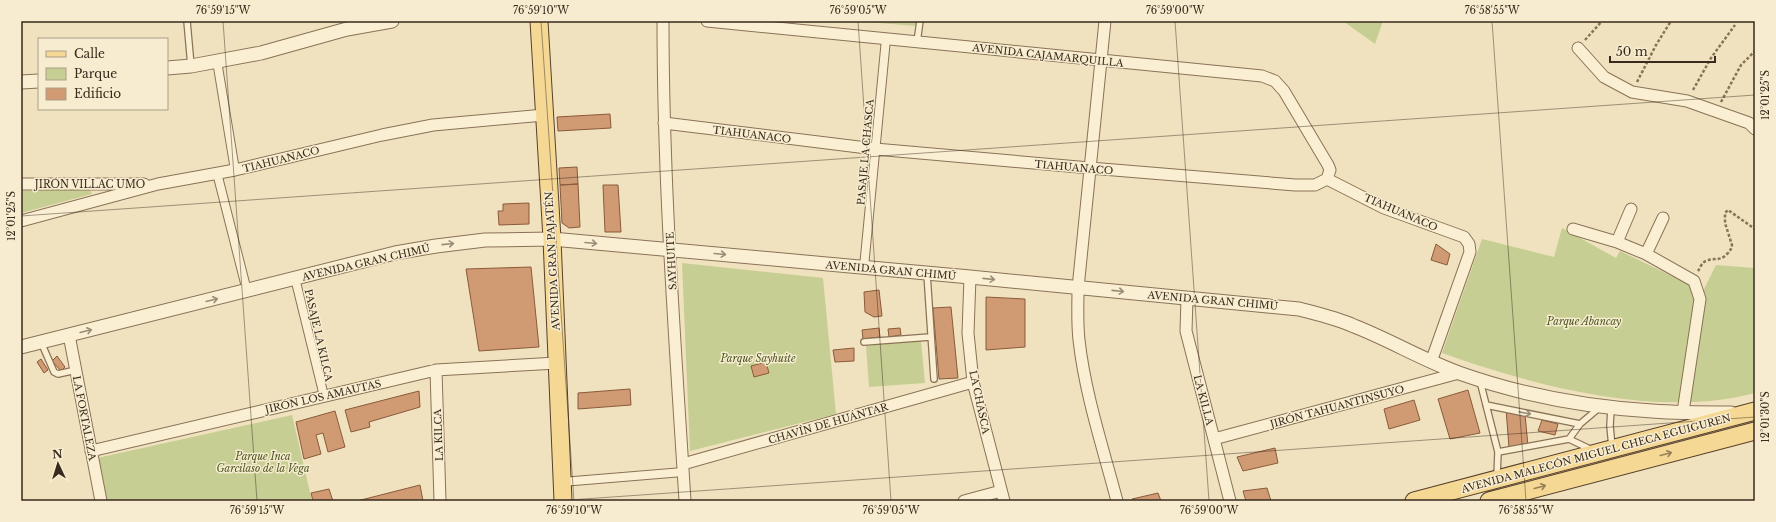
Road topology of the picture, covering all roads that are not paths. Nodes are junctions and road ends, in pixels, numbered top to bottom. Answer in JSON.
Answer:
{"nodes":[{"id":1,"x":187,"y":21,"type":"edge"},
{"id":2,"x":392,"y":21,"type":"edge"},
{"id":3,"x":539,"y":21,"type":"edge"},
{"id":4,"x":663,"y":21,"type":"edge"},
{"id":5,"x":707,"y":21,"type":"edge"},
{"id":6,"x":920,"y":21,"type":"edge"},
{"id":7,"x":1105,"y":21,"type":"edge"},
{"id":8,"x":886,"y":39,"type":"junction"},
{"id":9,"x":917,"y":42,"type":"junction"},
{"id":10,"x":1578,"y":48,"type":"road end"},
{"id":11,"x":217,"y":60,"type":"junction"},
{"id":12,"x":1101,"y":60,"type":"junction"},
{"id":13,"x":191,"y":66,"type":"junction"},
{"id":14,"x":168,"y":68,"type":"edge"},
{"id":15,"x":38,"y":81,"type":"edge"},
{"id":16,"x":21,"y":82,"type":"edge"},
{"id":17,"x":544,"y":115,"type":"junction"},
{"id":18,"x":664,"y":123,"type":"junction"},
{"id":19,"x":1755,"y":129,"type":"edge"},
{"id":20,"x":875,"y":149,"type":"junction"},
{"id":21,"x":1090,"y":168,"type":"junction"},
{"id":22,"x":235,"y":170,"type":"junction"},
{"id":23,"x":217,"y":173,"type":"junction"},
{"id":24,"x":1327,"y":179,"type":"junction"},
{"id":25,"x":21,"y":184,"type":"edge"},
{"id":26,"x":158,"y":184,"type":"junction"},
{"id":27,"x":1632,"y":209,"type":"dead end"},
{"id":28,"x":1663,"y":218,"type":"dead end"},
{"id":29,"x":21,"y":221,"type":"edge"},
{"id":30,"x":1573,"y":229,"type":"dead end"},
{"id":31,"x":552,"y":240,"type":"junction"},
{"id":32,"x":1617,"y":242,"type":"junction"},
{"id":33,"x":670,"y":250,"type":"junction"},
{"id":34,"x":1646,"y":254,"type":"junction"},
{"id":35,"x":864,"y":267,"type":"junction"},
{"id":36,"x":927,"y":273,"type":"junction"},
{"id":37,"x":970,"y":277,"type":"junction"},
{"id":38,"x":295,"y":278,"type":"junction"},
{"id":39,"x":1078,"y":288,"type":"junction"},
{"id":40,"x":247,"y":291,"type":"junction"},
{"id":41,"x":1187,"y":298,"type":"junction"},
{"id":42,"x":69,"y":335,"type":"junction"},
{"id":43,"x":930,"y":337,"type":"junction"},
{"id":44,"x":40,"y":342,"type":"junction"},
{"id":45,"x":864,"y":342,"type":"dead end"},
{"id":46,"x":21,"y":347,"type":"edge"},
{"id":47,"x":1431,"y":362,"type":"junction"},
{"id":48,"x":557,"y":363,"type":"junction"},
{"id":49,"x":76,"y":370,"type":"junction"},
{"id":50,"x":436,"y":370,"type":"junction"},
{"id":51,"x":1460,"y":373,"type":"junction"},
{"id":52,"x":934,"y":379,"type":"dead end"},
{"id":53,"x":1480,"y":379,"type":"junction"},
{"id":54,"x":973,"y":382,"type":"junction"},
{"id":55,"x":324,"y":396,"type":"junction"},
{"id":56,"x":1486,"y":406,"type":"junction"},
{"id":57,"x":1606,"y":407,"type":"junction"},
{"id":58,"x":1683,"y":412,"type":"junction"},
{"id":59,"x":1752,"y":413,"type":"edge"},
{"id":60,"x":1580,"y":424,"type":"junction"},
{"id":61,"x":1755,"y":431,"type":"edge"},
{"id":62,"x":1214,"y":439,"type":"junction"},
{"id":63,"x":1569,"y":439,"type":"junction"},
{"id":64,"x":91,"y":451,"type":"junction"},
{"id":65,"x":1605,"y":451,"type":"junction"},
{"id":66,"x":1498,"y":452,"type":"junction"},
{"id":67,"x":683,"y":468,"type":"junction"},
{"id":68,"x":1497,"y":479,"type":"junction"},
{"id":69,"x":562,"y":482,"type":"junction"},
{"id":70,"x":1002,"y":496,"type":"edge"},
{"id":71,"x":101,"y":501,"type":"edge"},
{"id":72,"x":440,"y":501,"type":"edge"},
{"id":73,"x":563,"y":501,"type":"edge"},
{"id":74,"x":685,"y":501,"type":"edge"},
{"id":75,"x":964,"y":501,"type":"edge"},
{"id":76,"x":1117,"y":501,"type":"edge"},
{"id":77,"x":1230,"y":501,"type":"edge"},
{"id":78,"x":1414,"y":501,"type":"edge"},
{"id":79,"x":1489,"y":501,"type":"edge"}],
"edges":[{"from":1,"to":13,"type":"lane"},
{"from":2,"to":11,"type":"street"},
{"from":3,"to":17,"type":"main road","name":"AVENIDA GRAN PAJATÉN"},
{"from":4,"to":18,"type":"street","name":"SAYHUITE"},
{"from":5,"to":8,"type":"street","name":"AVENIDA CAJAMARQUILLA"},
{"from":6,"to":9,"type":"lane"},
{"from":7,"to":12,"type":"street"},
{"from":8,"to":9,"type":"street","name":"AVENIDA CAJAMARQUILLA"},
{"from":8,"to":20,"type":"street","name":"PASAJE LA CHASCA"},
{"from":9,"to":12,"type":"street","name":"AVENIDA CAJAMARQUILLA"},
{"from":10,"to":19,"type":"street"},
{"from":11,"to":13,"type":"street"},
{"from":11,"to":22,"type":"street"},
{"from":12,"to":21,"type":"street"},
{"from":12,"to":24,"type":"street","name":"AVENIDA CAJAMARQUILLA"},
{"from":13,"to":14,"type":"street"},
{"from":15,"to":16,"type":"street"},
{"from":17,"to":22,"type":"street","name":"TIAHUANACO"},
{"from":17,"to":31,"type":"main road","name":"AVENIDA GRAN PAJATÉN"},
{"from":18,"to":20,"type":"street","name":"TIAHUANACO"},
{"from":18,"to":33,"type":"street","name":"SAYHUITE"},
{"from":20,"to":21,"type":"street","name":"TIAHUANACO"},
{"from":20,"to":35,"type":"street","name":"PASAJE LA CHASCA"},
{"from":21,"to":24,"type":"street","name":"TIAHUANACO"},
{"from":21,"to":39,"type":"street"},
{"from":22,"to":23,"type":"street","name":"TIAHUANACO"},
{"from":23,"to":26,"type":"street","name":"TIAHUANACO"},
{"from":23,"to":40,"type":"street"},
{"from":24,"to":47,"type":"street","name":"TIAHUANACO"},
{"from":25,"to":26,"type":"street","name":"JIRÓN VILLAC UMO"},
{"from":26,"to":29,"type":"street","name":"TIAHUANACO"},
{"from":27,"to":32,"type":"street"},
{"from":28,"to":34,"type":"street"},
{"from":30,"to":32,"type":"street"},
{"from":31,"to":33,"type":"street","name":"AVENIDA GRAN CHIMÚ","one_way":true},
{"from":38,"to":31,"type":"street","name":"AVENIDA GRAN CHIMÚ","one_way":true},
{"from":31,"to":48,"type":"main road","name":"AVENIDA GRAN PAJATÉN"},
{"from":32,"to":34,"type":"street"},
{"from":33,"to":35,"type":"street","name":"AVENIDA GRAN CHIMÚ","one_way":true},
{"from":33,"to":67,"type":"street","name":"SAYHUITE"},
{"from":34,"to":58,"type":"street"},
{"from":35,"to":36,"type":"street","name":"AVENIDA GRAN CHIMÚ"},
{"from":36,"to":37,"type":"street","name":"AVENIDA GRAN CHIMÚ"},
{"from":36,"to":43,"type":"lane"},
{"from":37,"to":39,"type":"street","name":"AVENIDA GRAN CHIMÚ","one_way":true},
{"from":37,"to":54,"type":"street","name":"LA CHASCA"},
{"from":38,"to":40,"type":"street","name":"AVENIDA GRAN CHIMÚ"},
{"from":38,"to":55,"type":"street","name":"PASAJE LA KILCA"},
{"from":39,"to":41,"type":"street","name":"AVENIDA GRAN CHIMÚ","one_way":true},
{"from":39,"to":76,"type":"street"},
{"from":42,"to":40,"type":"street","name":"AVENIDA GRAN CHIMÚ","one_way":true},
{"from":41,"to":47,"type":"street","name":"AVENIDA GRAN CHIMÚ"},
{"from":41,"to":62,"type":"street","name":"LA KILLA"},
{"from":42,"to":44,"type":"street","name":"AVENIDA GRAN CHIMÚ"},
{"from":42,"to":49,"type":"street","name":"LA FORTALEZA"},
{"from":43,"to":45,"type":"lane"},
{"from":43,"to":52,"type":"lane"},
{"from":44,"to":46,"type":"street","name":"AVENIDA GRAN CHIMÚ"},
{"from":44,"to":49,"type":"lane"},
{"from":47,"to":51,"type":"street","name":"AVENIDA GRAN CHIMÚ"},
{"from":48,"to":50,"type":"street","name":"JIRÓN LOS AMAUTAS"},
{"from":48,"to":69,"type":"main road","name":"AVENIDA GRAN PAJATÉN"},
{"from":49,"to":64,"type":"street","name":"LA FORTALEZA"},
{"from":50,"to":55,"type":"street","name":"JIRÓN LOS AMAUTAS"},
{"from":50,"to":72,"type":"street","name":"LA KILCA"},
{"from":51,"to":53,"type":"street","name":"AVENIDA GRAN CHIMÚ"},
{"from":51,"to":62,"type":"street","name":"JIRÓN TAHUANTINSUYO"},
{"from":53,"to":56,"type":"lane"},
{"from":53,"to":57,"type":"street","name":"AVENIDA GRAN CHIMÚ"},
{"from":54,"to":67,"type":"street","name":"CHAVÍN DE HUÁNTAR"},
{"from":54,"to":70,"type":"street","name":"LA CHASCA"},
{"from":55,"to":64,"type":"street","name":"JIRÓN LOS AMAUTAS"},
{"from":56,"to":60,"type":"lane","one_way":true},
{"from":56,"to":66,"type":"lane"},
{"from":57,"to":58,"type":"street","name":"AVENIDA GRAN CHIMÚ"},
{"from":57,"to":60,"type":"lane"},
{"from":57,"to":65,"type":"lane"},
{"from":58,"to":59,"type":"street","name":"AVENIDA GRAN CHIMÚ"},
{"from":59,"to":65,"type":"main road","name":"AVENIDA MALECÓN MIGUEL CHECA EGUIGUREN"},
{"from":60,"to":63,"type":"lane"},
{"from":79,"to":61,"type":"main road","name":"AVENIDA MALECÓN MIGUEL CHECA EGUIGUREN","one_way":true},
{"from":62,"to":77,"type":"street","name":"LA KILLA"},
{"from":63,"to":65,"type":"lane"},
{"from":63,"to":66,"type":"lane"},
{"from":64,"to":71,"type":"street","name":"LA FORTALEZA"},
{"from":65,"to":68,"type":"main road","name":"AVENIDA MALECÓN MIGUEL CHECA EGUIGUREN"},
{"from":66,"to":68,"type":"lane"},
{"from":67,"to":69,"type":"street"},
{"from":67,"to":74,"type":"street","name":"SAYHUITE"},
{"from":68,"to":78,"type":"main road","name":"AVENIDA MALECÓN MIGUEL CHECA EGUIGUREN"},
{"from":69,"to":73,"type":"main road","name":"AVENIDA GRAN PAJATÉN"},
{"from":70,"to":75,"type":"street"}]}
